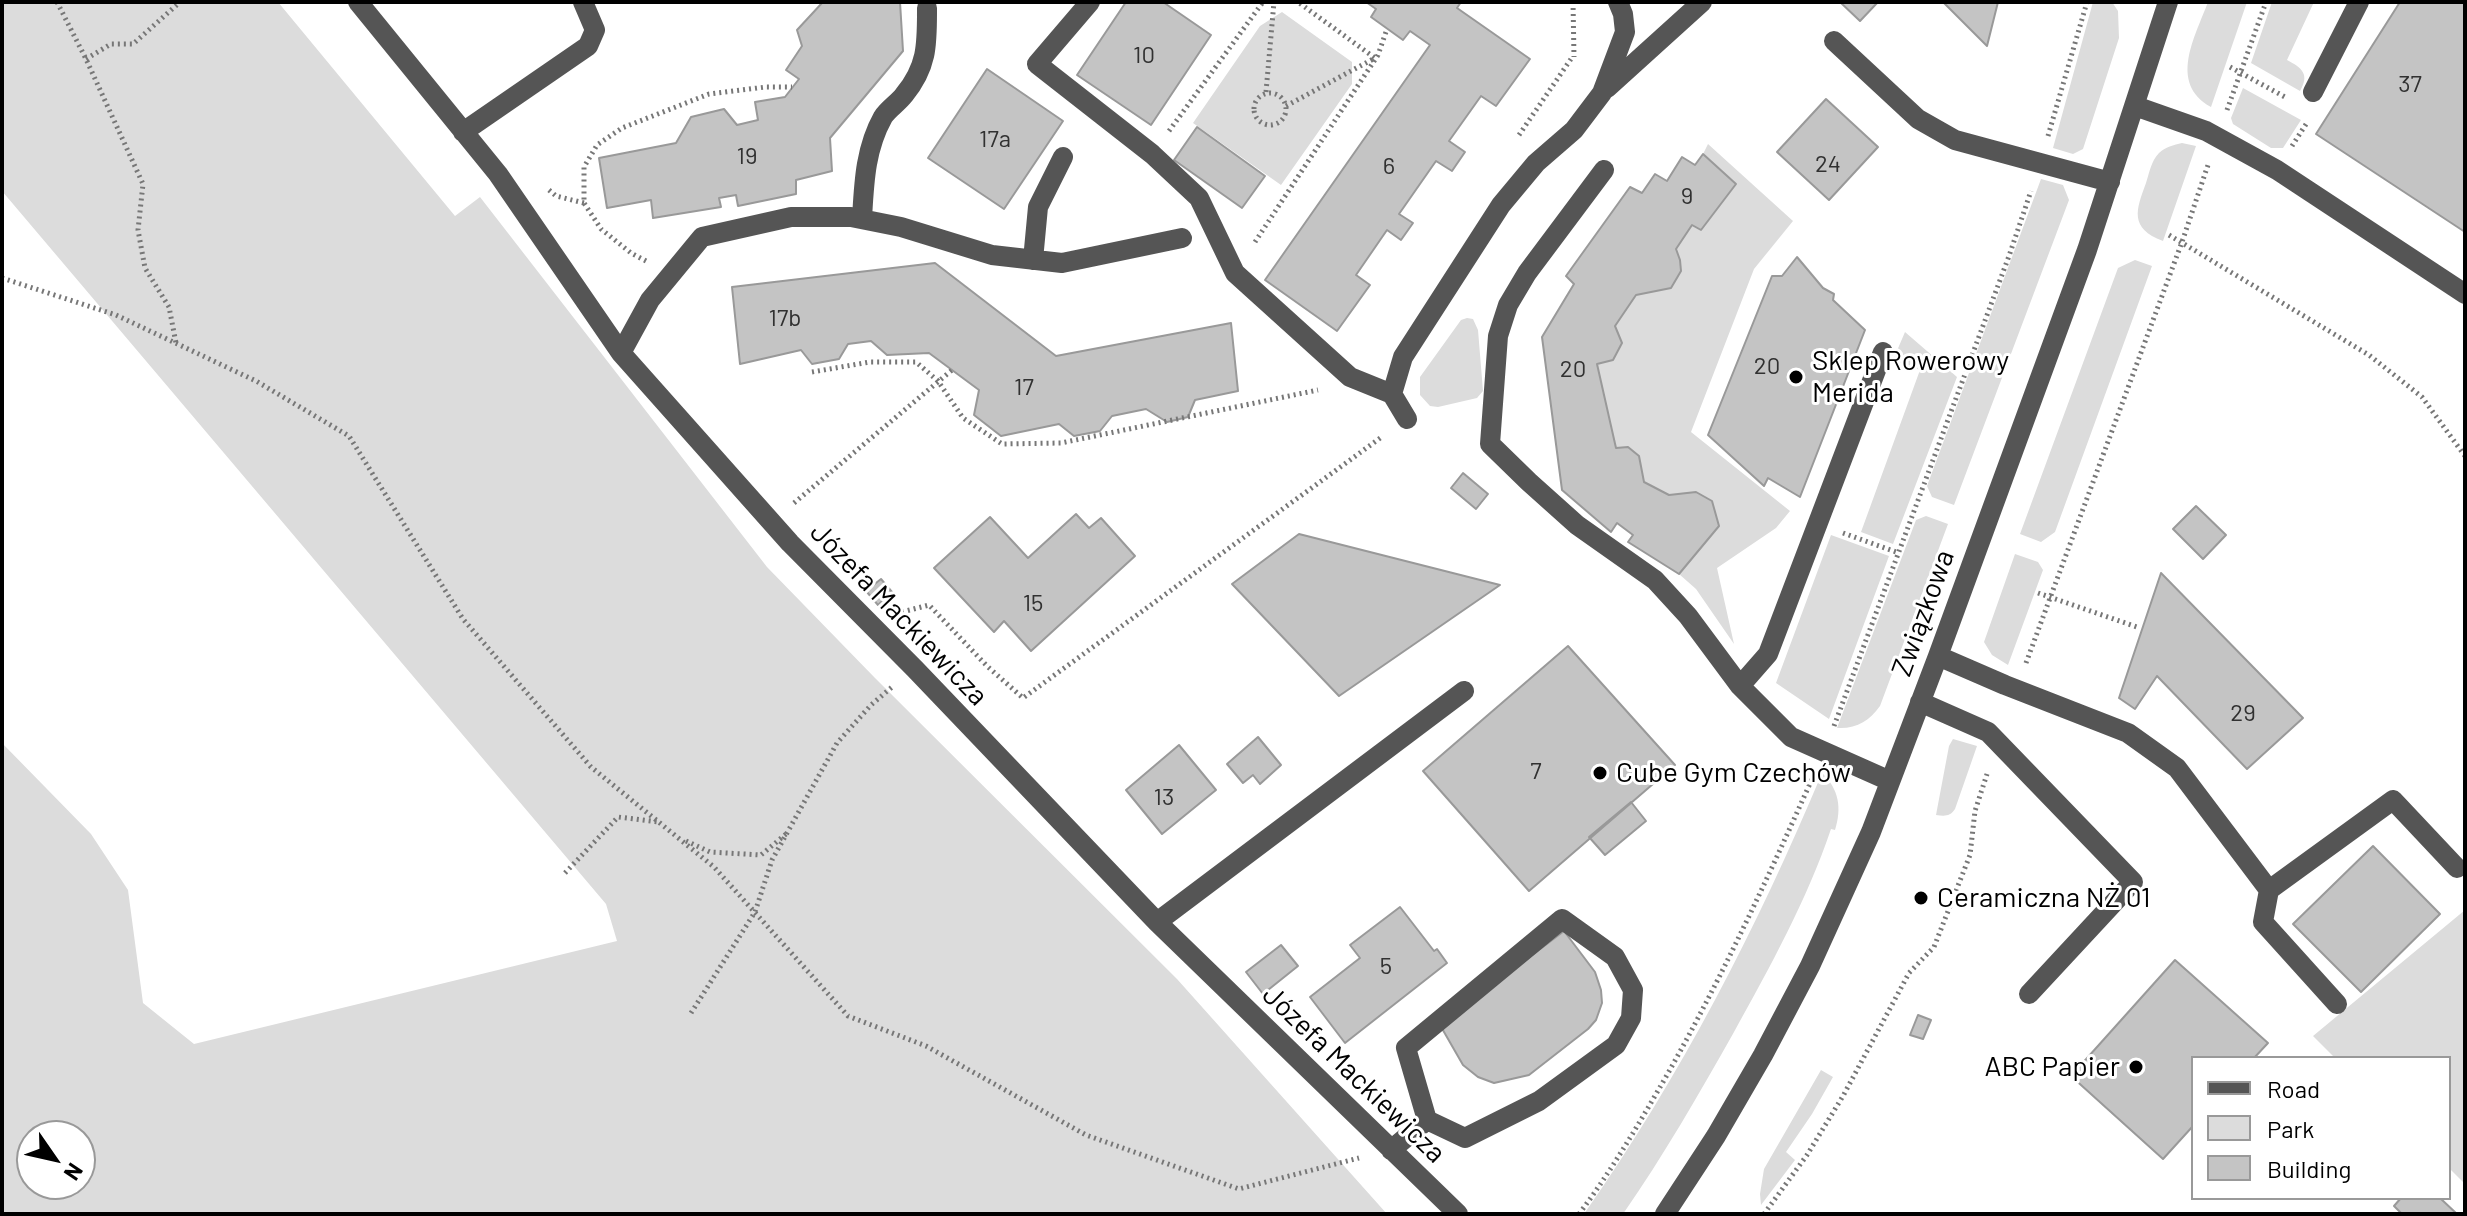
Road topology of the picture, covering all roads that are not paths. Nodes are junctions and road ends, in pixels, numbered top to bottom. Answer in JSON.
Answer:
{"nodes":[{"id":1,"x":358,"y":2,"type":"edge"},
{"id":2,"x":583,"y":2,"type":"edge"},
{"id":3,"x":1090,"y":2,"type":"edge"},
{"id":4,"x":1618,"y":2,"type":"edge"},
{"id":5,"x":1702,"y":2,"type":"edge"},
{"id":6,"x":2168,"y":2,"type":"edge"},
{"id":7,"x":2359,"y":2,"type":"edge"},
{"id":8,"x":927,"y":8,"type":"dead end"},
{"id":9,"x":1834,"y":41,"type":"dead end"},
{"id":10,"x":1605,"y":86,"type":"junction"},
{"id":11,"x":2313,"y":92,"type":"dead end"},
{"id":12,"x":2135,"y":106,"type":"junction"},
{"id":13,"x":463,"y":132,"type":"junction"},
{"id":14,"x":1063,"y":157,"type":"dead end"},
{"id":15,"x":1604,"y":170,"type":"dead end"},
{"id":16,"x":2110,"y":182,"type":"junction"},
{"id":17,"x":862,"y":219,"type":"junction"},
{"id":18,"x":1182,"y":238,"type":"dead end"},
{"id":19,"x":1033,"y":260,"type":"junction"},
{"id":20,"x":2465,"y":294,"type":"edge"},
{"id":21,"x":1883,"y":352,"type":"dead end"},
{"id":22,"x":621,"y":353,"type":"junction"},
{"id":23,"x":1392,"y":394,"type":"junction"},
{"id":24,"x":1407,"y":419,"type":"road end"},
{"id":25,"x":1938,"y":656,"type":"junction"},
{"id":26,"x":1740,"y":686,"type":"junction"},
{"id":27,"x":1464,"y":691,"type":"dead end"},
{"id":28,"x":1920,"y":702,"type":"junction"},
{"id":29,"x":1890,"y":781,"type":"junction"},
{"id":30,"x":2457,"y":868,"type":"dead end"},
{"id":31,"x":2269,"y":890,"type":"junction"},
{"id":32,"x":1157,"y":922,"type":"junction"},
{"id":33,"x":2029,"y":994,"type":"dead end"},
{"id":34,"x":2337,"y":1004,"type":"dead end"},
{"id":35,"x":1427,"y":1120,"type":"junction"},
{"id":36,"x":1391,"y":1150,"type":"junction"},
{"id":37,"x":1669,"y":1212,"type":"edge"},
{"id":38,"x":1458,"y":1214,"type":"edge"}],
"edges":[{"from":1,"to":13,"type":"street","name":"Józefa Mackiewicza"},
{"from":2,"to":13,"type":"street"},
{"from":3,"to":23,"type":"street"},
{"from":4,"to":10,"type":"street"},
{"from":5,"to":10,"type":"street"},
{"from":6,"to":12,"type":"street","name":"Związkowa"},
{"from":7,"to":11,"type":"street"},
{"from":8,"to":17,"type":"street"},
{"from":9,"to":16,"type":"street"},
{"from":10,"to":23,"type":"street"},
{"from":12,"to":16,"type":"street","name":"Związkowa"},
{"from":12,"to":20,"type":"street"},
{"from":13,"to":22,"type":"street","name":"Józefa Mackiewicza"},
{"from":14,"to":19,"type":"street"},
{"from":15,"to":26,"type":"street"},
{"from":16,"to":25,"type":"street","name":"Związkowa"},
{"from":17,"to":19,"type":"street"},
{"from":17,"to":22,"type":"street"},
{"from":18,"to":19,"type":"street"},
{"from":21,"to":26,"type":"street"},
{"from":22,"to":32,"type":"street","name":"Józefa Mackiewicza"},
{"from":23,"to":24,"type":"street"},
{"from":25,"to":28,"type":"street","name":"Związkowa"},
{"from":25,"to":31,"type":"street"},
{"from":26,"to":29,"type":"street"},
{"from":27,"to":32,"type":"street"},
{"from":28,"to":29,"type":"street","name":"Związkowa"},
{"from":28,"to":33,"type":"street"},
{"from":29,"to":37,"type":"street","name":"Związkowa"},
{"from":30,"to":31,"type":"street"},
{"from":31,"to":34,"type":"street"},
{"from":32,"to":36,"type":"street","name":"Józefa Mackiewicza"},
{"from":35,"to":35,"type":"street"},
{"from":35,"to":36,"type":"street"},
{"from":36,"to":38,"type":"street","name":"Józefa Mackiewicza"}]}
